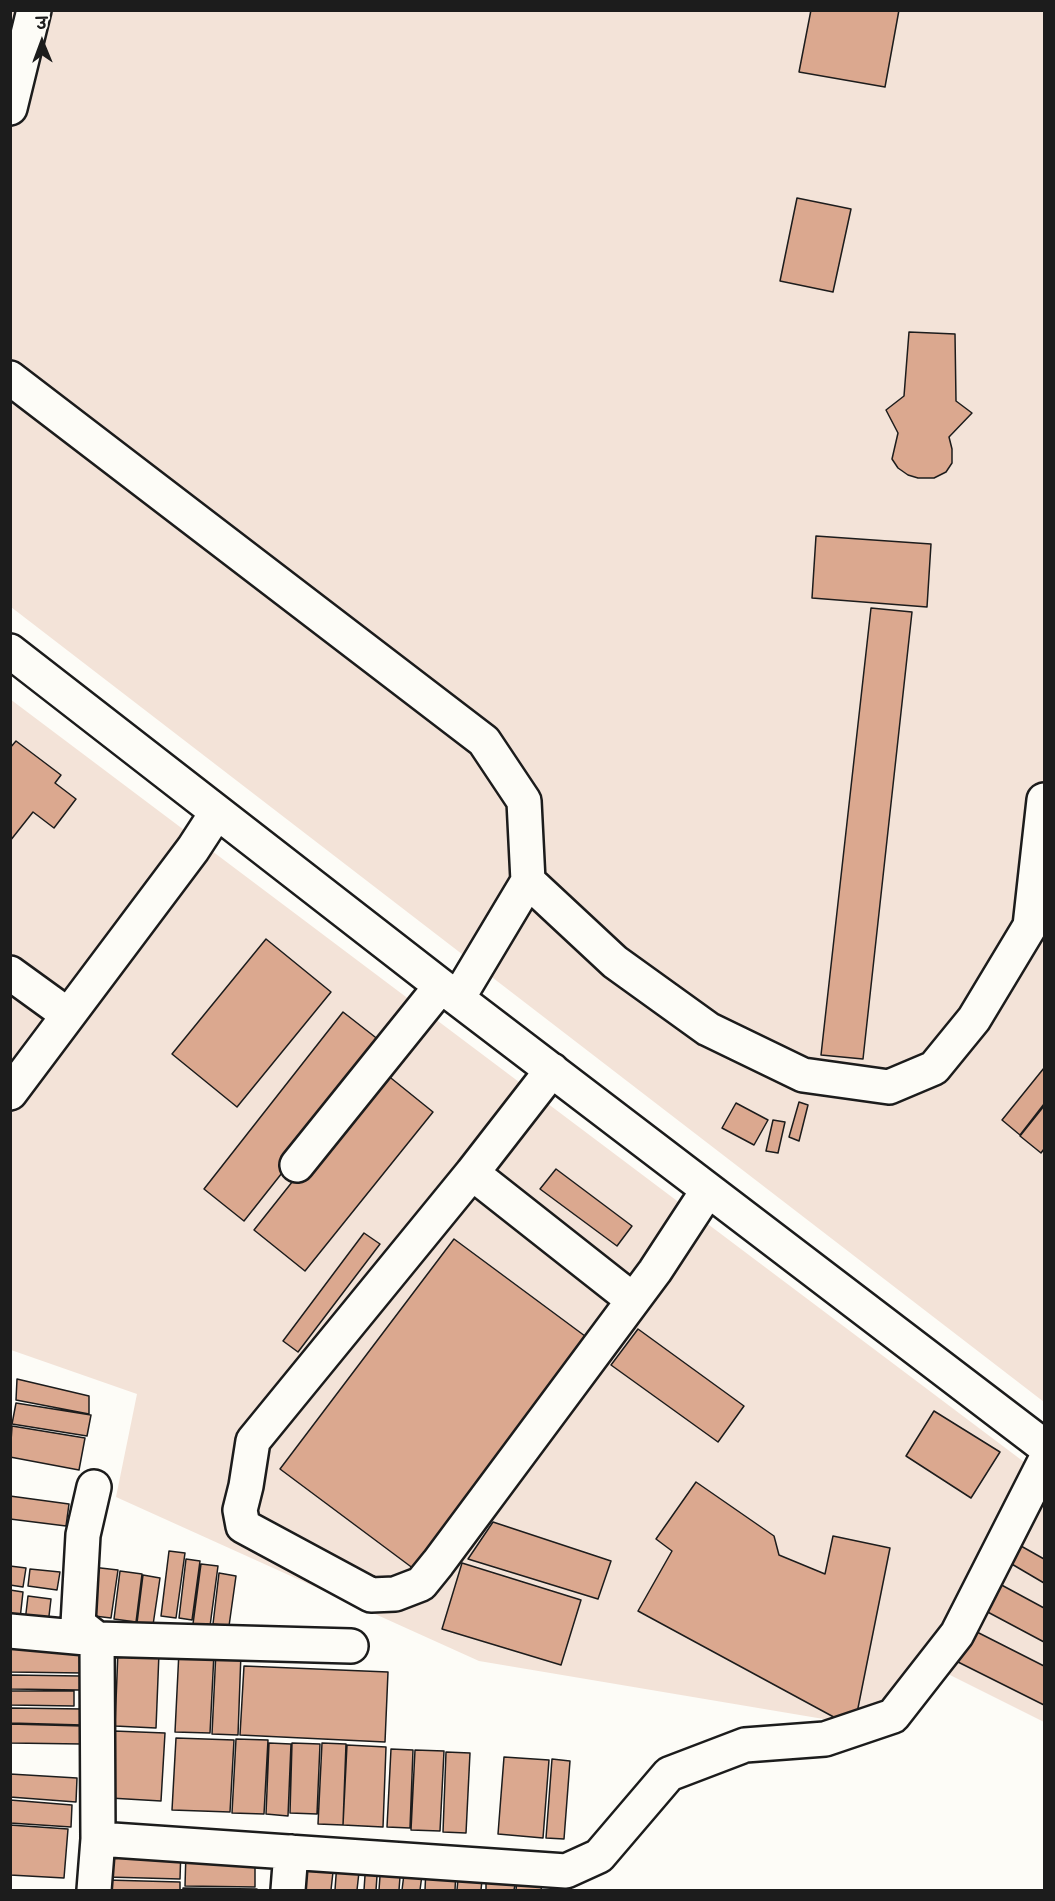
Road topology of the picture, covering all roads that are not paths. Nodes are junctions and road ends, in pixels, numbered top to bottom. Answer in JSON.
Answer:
{"nodes":[{"id":1,"x":34,"y":10,"type":"edge"},
{"id":2,"x":10,"y":108,"type":"edge"},
{"id":3,"x":10,"y":378,"type":"edge"},
{"id":4,"x":10,"y":651,"type":"edge"},
{"id":5,"x":1044,"y":800,"type":"edge"},
{"id":6,"x":217,"y":812,"type":"junction"},
{"id":7,"x":528,"y":881,"type":"junction"},
{"id":8,"x":1037,"y":929,"type":"edge"},
{"id":9,"x":10,"y":973,"type":"edge"},
{"id":10,"x":450,"y":992,"type":"junction"},
{"id":11,"x":69,"y":1016,"type":"junction"},
{"id":12,"x":552,"y":1070,"type":"junction"},
{"id":13,"x":10,"y":1093,"type":"edge"},
{"id":14,"x":297,"y":1165,"type":"dead end"},
{"id":15,"x":472,"y":1173,"type":"junction"},
{"id":16,"x":708,"y":1190,"type":"junction"},
{"id":17,"x":633,"y":1300,"type":"junction"},
{"id":18,"x":1044,"y":1446,"type":"edge"},
{"id":19,"x":1044,"y":1463,"type":"edge"},
{"id":20,"x":94,"y":1487,"type":"dead end"},
{"id":21,"x":10,"y":1631,"type":"edge"},
{"id":22,"x":97,"y":1639,"type":"junction"},
{"id":23,"x":351,"y":1646,"type":"dead end"},
{"id":24,"x":98,"y":1839,"type":"junction"},
{"id":25,"x":291,"y":1852,"type":"junction"},
{"id":26,"x":94,"y":1890,"type":"edge"},
{"id":27,"x":288,"y":1890,"type":"edge"}],
"edges":[{"from":1,"to":2,"type":"street"},
{"from":3,"to":7,"type":"street"},
{"from":4,"to":6,"type":"street"},
{"from":5,"to":8,"type":"street"},
{"from":6,"to":10,"type":"street"},
{"from":6,"to":11,"type":"street"},
{"from":7,"to":8,"type":"street"},
{"from":7,"to":10,"type":"street"},
{"from":9,"to":11,"type":"street"},
{"from":10,"to":12,"type":"street"},
{"from":10,"to":14,"type":"street"},
{"from":11,"to":13,"type":"street"},
{"from":12,"to":15,"type":"street"},
{"from":12,"to":16,"type":"street"},
{"from":15,"to":17,"type":"street"},
{"from":15,"to":17,"type":"street"},
{"from":16,"to":17,"type":"street"},
{"from":16,"to":18,"type":"street"},
{"from":19,"to":25,"type":"street"},
{"from":20,"to":22,"type":"street"},
{"from":21,"to":22,"type":"street"},
{"from":22,"to":23,"type":"street"},
{"from":22,"to":24,"type":"street"},
{"from":24,"to":25,"type":"street"},
{"from":24,"to":26,"type":"street"},
{"from":25,"to":27,"type":"street"}]}
